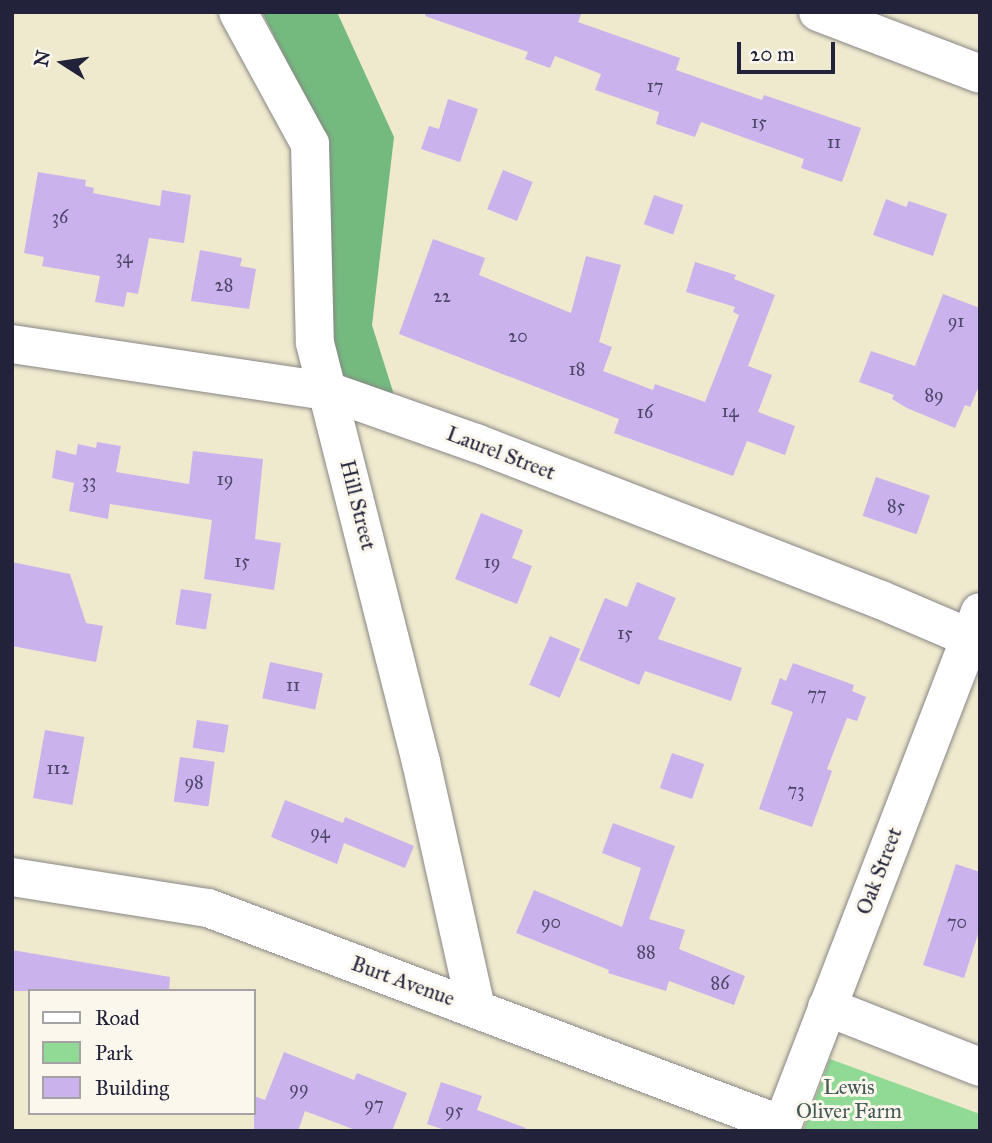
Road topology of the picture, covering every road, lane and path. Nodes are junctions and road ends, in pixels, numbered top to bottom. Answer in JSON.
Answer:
{"nodes":[{"id":1,"x":238,"y":12,"type":"edge"},
{"id":2,"x":818,"y":12,"type":"edge"},
{"id":3,"x":980,"y":74,"type":"edge"},
{"id":4,"x":12,"y":344,"type":"edge"},
{"id":5,"x":328,"y":391,"type":"junction"},
{"id":6,"x":975,"y":625,"type":"edge"},
{"id":7,"x":12,"y":877,"type":"edge"},
{"id":8,"x":827,"y":1007,"type":"junction"},
{"id":9,"x":476,"y":1008,"type":"junction"},
{"id":10,"x":980,"y":1067,"type":"edge"},
{"id":11,"x":781,"y":1128,"type":"edge"}],
"edges":[{"from":1,"to":5,"type":"street","name":"Hill Street"},
{"from":2,"to":3,"type":"street"},
{"from":4,"to":5,"type":"street","name":"Laurel Street"},
{"from":5,"to":6,"type":"street","name":"Laurel Street"},
{"from":5,"to":9,"type":"street","name":"Hill Street"},
{"from":6,"to":8,"type":"street","name":"Oak Street"},
{"from":7,"to":9,"type":"street","name":"Burt Avenue"},
{"from":8,"to":10,"type":"street"},
{"from":8,"to":11,"type":"street","name":"Oak Street"},
{"from":9,"to":11,"type":"street","name":"Burt Avenue"}]}
